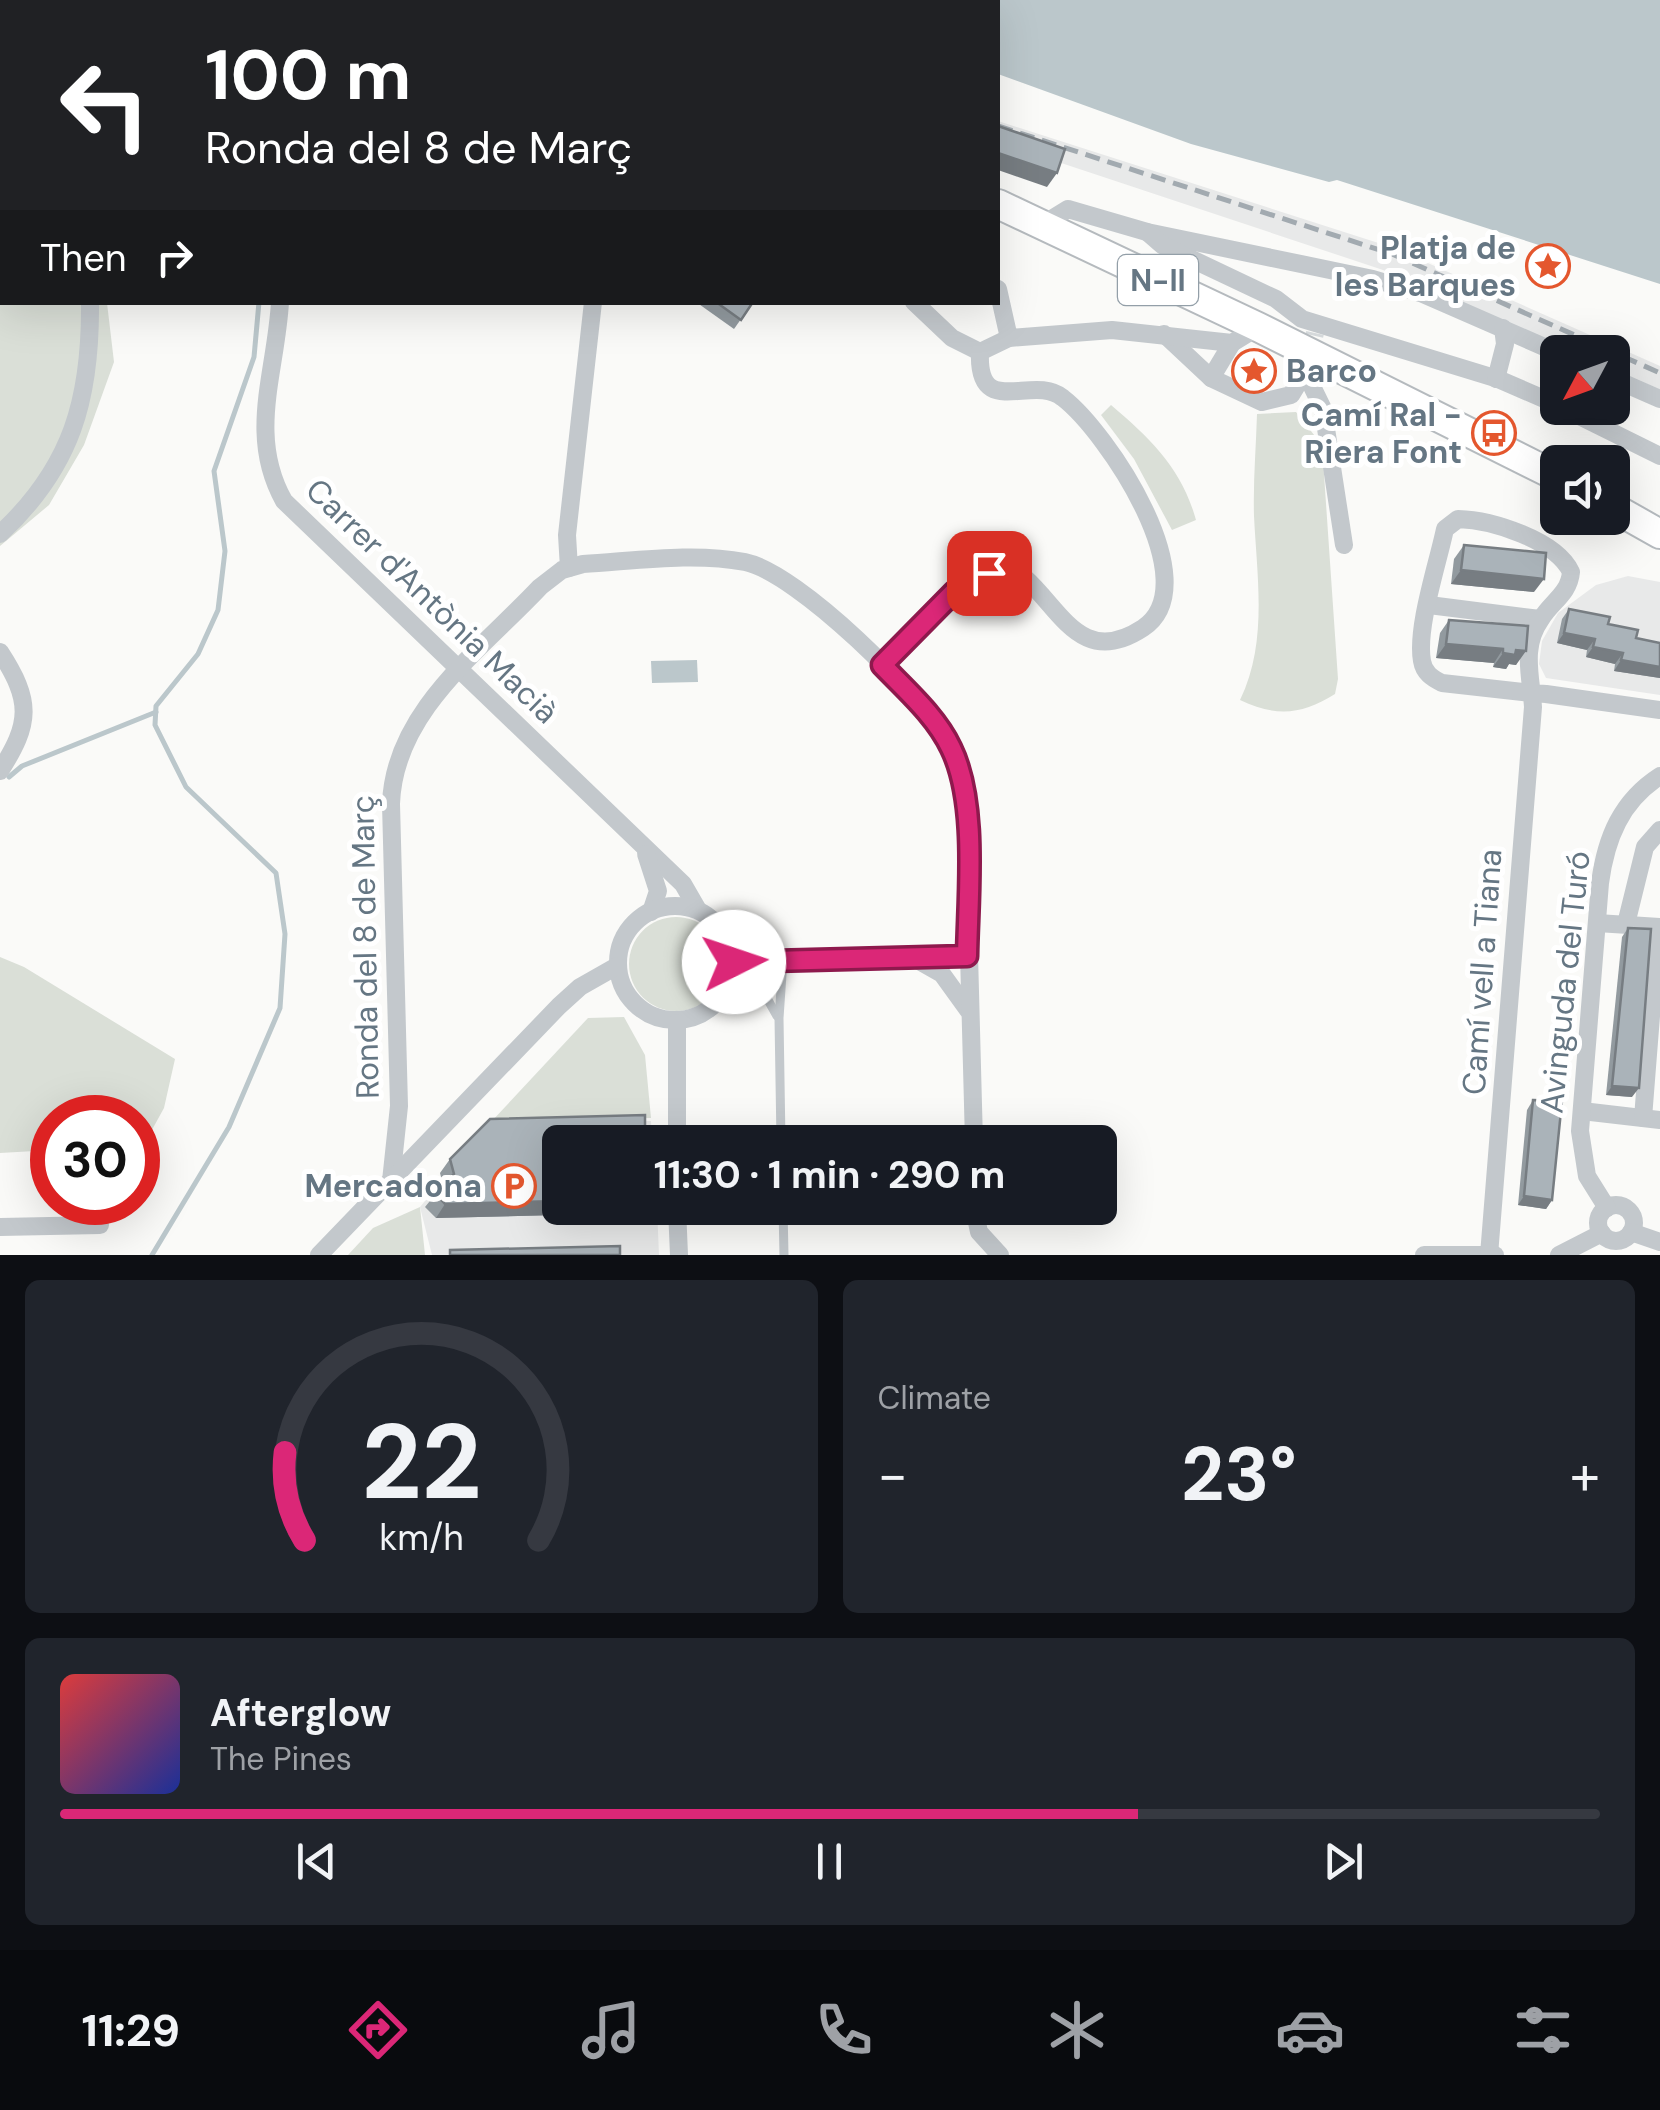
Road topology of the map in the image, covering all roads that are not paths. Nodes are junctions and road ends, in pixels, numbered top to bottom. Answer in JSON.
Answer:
{"nodes":[{"id":1,"x":1000,"y":205,"type":"edge"},
{"id":2,"x":1104,"y":216,"type":"junction"},
{"id":3,"x":1042,"y":225,"type":"junction"},
{"id":4,"x":1147,"y":232,"type":"junction"},
{"id":5,"x":1085,"y":245,"type":"junction"},
{"id":6,"x":1000,"y":297,"type":"edge"},
{"id":7,"x":90,"y":305,"type":"edge"},
{"id":8,"x":280,"y":305,"type":"edge"},
{"id":9,"x":593,"y":305,"type":"edge"},
{"id":10,"x":917,"y":305,"type":"edge"},
{"id":11,"x":1258,"y":327,"type":"junction"},
{"id":12,"x":1502,"y":328,"type":"junction"},
{"id":13,"x":1164,"y":334,"type":"junction"},
{"id":14,"x":1009,"y":338,"type":"junction"},
{"id":15,"x":1232,"y":343,"type":"junction"},
{"id":16,"x":1540,"y":345,"type":"edge"},
{"id":17,"x":980,"y":352,"type":"junction"},
{"id":18,"x":1211,"y":378,"type":"junction"},
{"id":19,"x":1496,"y":379,"type":"junction"},
{"id":20,"x":1630,"y":386,"type":"edge"},
{"id":21,"x":1540,"y":398,"type":"edge"},
{"id":22,"x":1660,"y":399,"type":"edge"},
{"id":23,"x":1599,"y":425,"type":"edge"},
{"id":24,"x":1603,"y":427,"type":"joint"},
{"id":25,"x":1660,"y":456,"type":"edge"},
{"id":26,"x":1540,"y":468,"type":"edge"},
{"id":27,"x":1630,"y":516,"type":"edge"},
{"id":28,"x":0,"y":534,"type":"edge"},
{"id":29,"x":1660,"y":534,"type":"edge"},
{"id":30,"x":1344,"y":545,"type":"dead end"},
{"id":31,"x":570,"y":568,"type":"junction"},
{"id":32,"x":1429,"y":605,"type":"junction"},
{"id":33,"x":1540,"y":620,"type":"junction"},
{"id":34,"x":0,"y":652,"type":"edge"},
{"id":35,"x":882,"y":665,"type":"junction"},
{"id":36,"x":460,"y":672,"type":"junction"},
{"id":37,"x":1532,"y":693,"type":"junction"},
{"id":38,"x":1660,"y":710,"type":"edge"},
{"id":39,"x":0,"y":772,"type":"edge"},
{"id":40,"x":1660,"y":776,"type":"edge"},
{"id":41,"x":1660,"y":830,"type":"edge"},
{"id":42,"x":641,"y":845,"type":"junction"},
{"id":43,"x":698,"y":910,"type":"junction"},
{"id":44,"x":651,"y":912,"type":"junction"},
{"id":45,"x":1597,"y":923,"type":"junction"},
{"id":46,"x":1626,"y":924,"type":"junction"},
{"id":47,"x":1659,"y":927,"type":"edge"},
{"id":48,"x":912,"y":956,"type":"junction"},
{"id":49,"x":967,"y":956,"type":"junction"},
{"id":50,"x":783,"y":959,"type":"junction"},
{"id":51,"x":740,"y":962,"type":"junction"},
{"id":52,"x":617,"y":966,"type":"junction"},
{"id":53,"x":971,"y":1016,"type":"junction"},
{"id":54,"x":779,"y":1018,"type":"junction"},
{"id":55,"x":677,"y":1023,"type":"junction"},
{"id":56,"x":1582,"y":1111,"type":"junction"},
{"id":57,"x":1652,"y":1119,"type":"edge"},
{"id":58,"x":677,"y":1125,"type":"edge"},
{"id":59,"x":782,"y":1125,"type":"edge"},
{"id":60,"x":974,"y":1125,"type":"edge"},
{"id":61,"x":391,"y":1181,"type":"junction"},
{"id":62,"x":1606,"y":1208,"type":"junction"},
{"id":63,"x":100,"y":1225,"type":"dead end"},
{"id":64,"x":678,"y":1225,"type":"edge"},
{"id":65,"x":783,"y":1225,"type":"edge"},
{"id":66,"x":978,"y":1225,"type":"edge"},
{"id":67,"x":0,"y":1227,"type":"edge"},
{"id":68,"x":1632,"y":1232,"type":"junction"},
{"id":69,"x":1602,"y":1233,"type":"junction"},
{"id":70,"x":1660,"y":1242,"type":"edge"},
{"id":71,"x":318,"y":1255,"type":"edge"},
{"id":72,"x":679,"y":1255,"type":"edge"},
{"id":73,"x":784,"y":1255,"type":"edge"},
{"id":74,"x":1000,"y":1255,"type":"edge"},
{"id":75,"x":1424,"y":1255,"type":"edge"},
{"id":76,"x":1491,"y":1255,"type":"edge"},
{"id":77,"x":1559,"y":1255,"type":"edge"}],
"edges":[{"from":1,"to":3,"type":"main road","number":"N-II"},
{"from":2,"to":3,"type":"street"},
{"from":2,"to":4,"type":"street"},
{"from":2,"to":5,"type":"street"},
{"from":3,"to":5,"type":"main road","number":"N-II"},
{"from":4,"to":12,"type":"street"},
{"from":4,"to":19,"type":"street"},
{"from":5,"to":11,"type":"main road","number":"N-II"},
{"from":6,"to":14,"type":"street"},
{"from":7,"to":28,"type":"street"},
{"from":8,"to":36,"type":"street","name":"Carrer d'Antònia Macià"},
{"from":9,"to":31,"type":"street"},
{"from":10,"to":17,"type":"street"},
{"from":11,"to":15,"type":"street"},
{"from":11,"to":26,"type":"main road","number":"N-II"},
{"from":12,"to":16,"type":"street"},
{"from":12,"to":19,"type":"street"},
{"from":13,"to":14,"type":"street"},
{"from":13,"to":15,"type":"street"},
{"from":13,"to":18,"type":"street"},
{"from":14,"to":17,"type":"street"},
{"from":15,"to":18,"type":"street"},
{"from":17,"to":35,"type":"street"},
{"from":18,"to":30,"type":"street"},
{"from":19,"to":21,"type":"street"},
{"from":20,"to":22,"type":"street"},
{"from":23,"to":24,"type":"street"},
{"from":24,"to":25,"type":"street"},
{"from":27,"to":29,"type":"main road"},
{"from":31,"to":35,"type":"street"},
{"from":31,"to":36,"type":"street","name":"Ronda del 8 de Març"},
{"from":32,"to":33,"type":"street"},
{"from":32,"to":33,"type":"street"},
{"from":32,"to":37,"type":"street"},
{"from":33,"to":37,"type":"street","name":"Camí vell a Tiana"},
{"from":34,"to":39,"type":"street"},
{"from":35,"to":49,"type":"street"},
{"from":36,"to":42,"type":"street","name":"Carrer d'Antònia Macià"},
{"from":36,"to":61,"type":"street","name":"Ronda del 8 de Març"},
{"from":37,"to":38,"type":"street"},
{"from":37,"to":76,"type":"street","name":"Camí vell a Tiana"},
{"from":40,"to":45,"type":"street","name":"Avinguda del Turó"},
{"from":41,"to":46,"type":"street"},
{"from":42,"to":43,"type":"street","name":"Carrer d'Antònia Macià"},
{"from":42,"to":44,"type":"street","name":"Carrer d'Antònia Macià"},
{"from":43,"to":44,"type":"street"},
{"from":43,"to":51,"type":"street"},
{"from":44,"to":52,"type":"street"},
{"from":45,"to":46,"type":"street"},
{"from":45,"to":56,"type":"street","name":"Avinguda del Turó"},
{"from":46,"to":47,"type":"street"},
{"from":47,"to":57,"type":"street"},
{"from":48,"to":49,"type":"street"},
{"from":48,"to":50,"type":"street"},
{"from":48,"to":53,"type":"street"},
{"from":49,"to":53,"type":"street"},
{"from":50,"to":51,"type":"street"},
{"from":50,"to":54,"type":"lane"},
{"from":51,"to":54,"type":"lane"},
{"from":51,"to":55,"type":"street"},
{"from":52,"to":55,"type":"street"},
{"from":52,"to":61,"type":"street"},
{"from":53,"to":60,"type":"street"},
{"from":54,"to":59,"type":"lane"},
{"from":55,"to":58,"type":"street"},
{"from":56,"to":57,"type":"street"},
{"from":56,"to":62,"type":"street","name":"Avinguda del Turó"},
{"from":61,"to":71,"type":"street"},
{"from":62,"to":68,"type":"street"},
{"from":62,"to":69,"type":"street"},
{"from":63,"to":67,"type":"street"},
{"from":64,"to":72,"type":"street"},
{"from":65,"to":73,"type":"lane"},
{"from":66,"to":74,"type":"street"},
{"from":68,"to":69,"type":"street"},
{"from":68,"to":70,"type":"street"},
{"from":69,"to":77,"type":"street"},
{"from":75,"to":76,"type":"street"}]}
